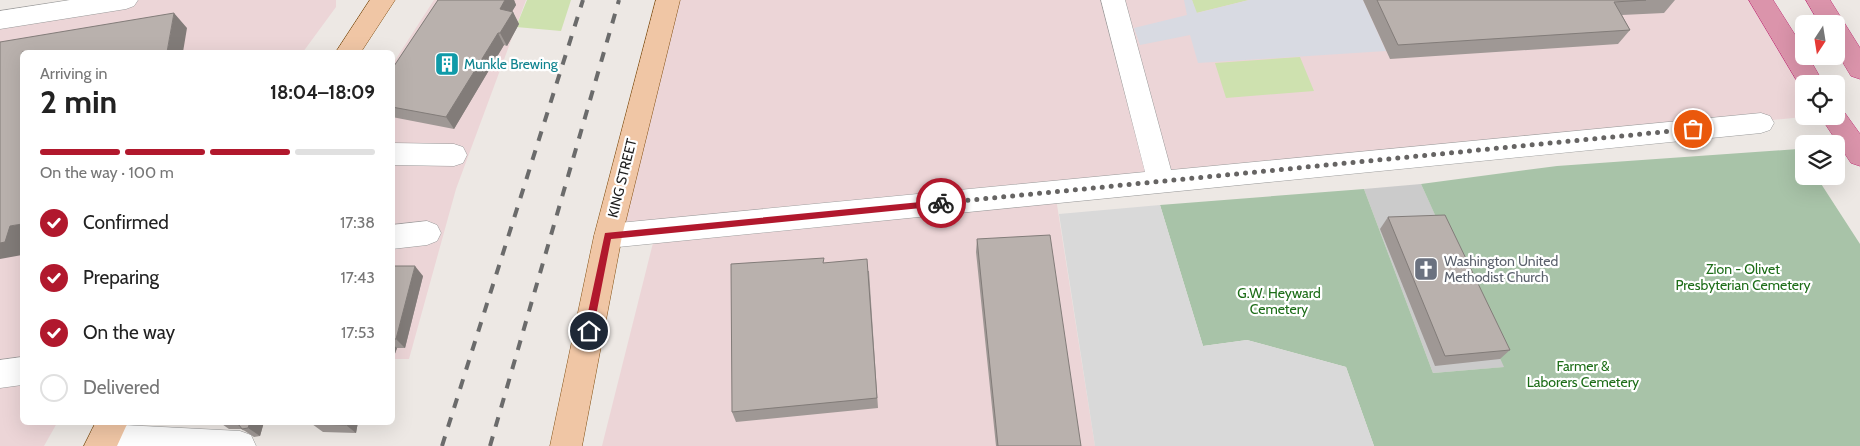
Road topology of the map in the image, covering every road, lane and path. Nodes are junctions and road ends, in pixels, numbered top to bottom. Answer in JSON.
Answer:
{"nodes":[{"id":1,"x":126,"y":0,"type":"edge"},
{"id":2,"x":383,"y":0,"type":"edge"},
{"id":3,"x":668,"y":0,"type":"edge"},
{"id":4,"x":1113,"y":0,"type":"edge"},
{"id":5,"x":1761,"y":0,"type":"edge"},
{"id":6,"x":1818,"y":0,"type":"edge"},
{"id":7,"x":1827,"y":15,"type":"edge"},
{"id":8,"x":0,"y":20,"type":"edge"},
{"id":9,"x":1845,"y":45,"type":"edge"},
{"id":10,"x":349,"y":50,"type":"edge"},
{"id":11,"x":1860,"y":69,"type":"edge"},
{"id":12,"x":1807,"y":75,"type":"edge"},
{"id":13,"x":1761,"y":123,"type":"dead end"},
{"id":14,"x":1839,"y":125,"type":"edge"},
{"id":15,"x":395,"y":154,"type":"edge"},
{"id":16,"x":454,"y":155,"type":"dead end"},
{"id":17,"x":1860,"y":155,"type":"edge"},
{"id":18,"x":1161,"y":181,"type":"junction"},
{"id":19,"x":426,"y":233,"type":"dead end"},
{"id":20,"x":395,"y":236,"type":"edge"},
{"id":21,"x":608,"y":236,"type":"junction"},
{"id":22,"x":20,"y":370,"type":"edge"},
{"id":23,"x":0,"y":374,"type":"edge"},
{"id":24,"x":106,"y":436,"type":"edge"},
{"id":25,"x":240,"y":446,"type":"edge"},
{"id":26,"x":566,"y":446,"type":"edge"}],
"edges":[{"from":1,"to":8,"type":"lane"},
{"from":2,"to":10,"type":"main road"},
{"from":3,"to":21,"type":"main road","name":"KING STREET"},
{"from":4,"to":18,"type":"lane"},
{"from":5,"to":12,"type":"highway"},
{"from":6,"to":7,"type":"highway"},
{"from":9,"to":11,"type":"highway"},
{"from":13,"to":18,"type":"lane"},
{"from":14,"to":17,"type":"highway"},
{"from":15,"to":16,"type":"lane"},
{"from":18,"to":21,"type":"lane"},
{"from":19,"to":20,"type":"lane"},
{"from":21,"to":26,"type":"main road","name":"KING STREET"},
{"from":22,"to":23,"type":"lane"},
{"from":24,"to":25,"type":"lane"}]}
